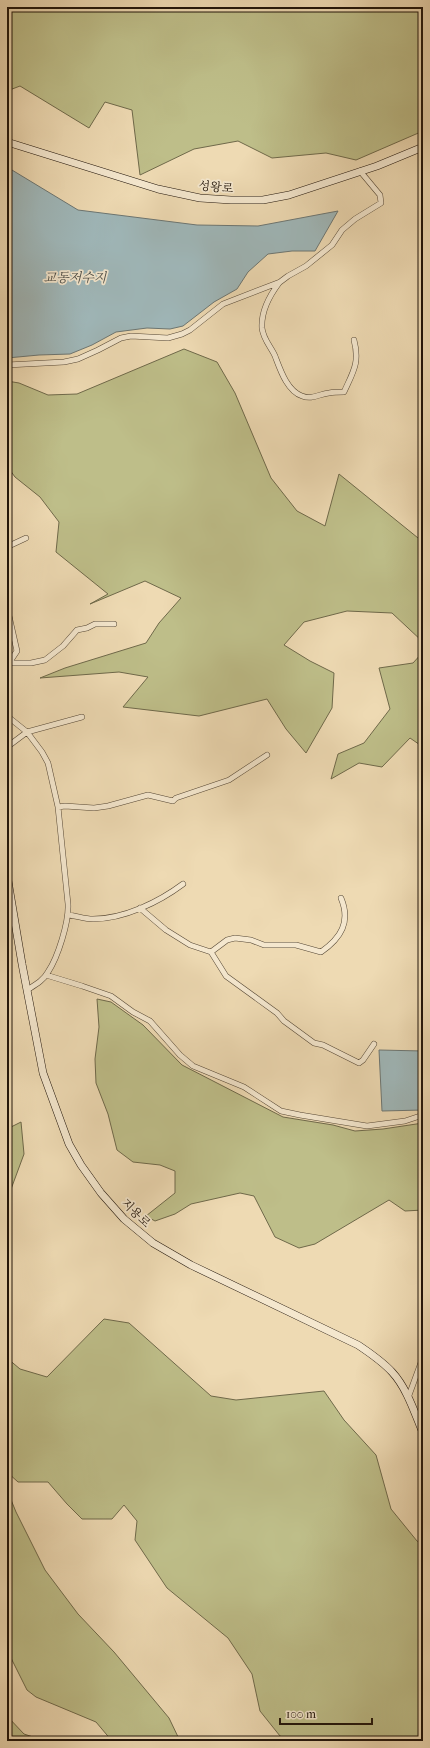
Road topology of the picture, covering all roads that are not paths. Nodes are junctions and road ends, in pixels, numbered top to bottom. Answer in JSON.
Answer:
{"nodes":[{"id":1,"x":7,"y":142,"type":"edge"},
{"id":2,"x":423,"y":147,"type":"edge"},
{"id":3,"x":360,"y":171,"type":"junction"},
{"id":4,"x":280,"y":282,"type":"junction"},
{"id":5,"x":354,"y":340,"type":"dead end"},
{"id":6,"x":7,"y":365,"type":"edge"},
{"id":7,"x":26,"y":538,"type":"dead end"},
{"id":8,"x":7,"y":549,"type":"edge"},
{"id":9,"x":7,"y":607,"type":"edge"},
{"id":10,"x":114,"y":624,"type":"dead end"},
{"id":11,"x":9,"y":665,"type":"edge"},
{"id":12,"x":7,"y":716,"type":"edge"},
{"id":13,"x":82,"y":717,"type":"dead end"},
{"id":14,"x":27,"y":732,"type":"junction"},
{"id":15,"x":7,"y":747,"type":"edge"},
{"id":16,"x":267,"y":755,"type":"dead end"},
{"id":17,"x":58,"y":807,"type":"junction"},
{"id":18,"x":7,"y":875,"type":"edge"},
{"id":19,"x":184,"y":884,"type":"dead end"},
{"id":20,"x":341,"y":898,"type":"dead end"},
{"id":21,"x":140,"y":908,"type":"junction"},
{"id":22,"x":69,"y":915,"type":"junction"},
{"id":23,"x":211,"y":952,"type":"junction"},
{"id":24,"x":46,"y":975,"type":"junction"},
{"id":25,"x":27,"y":990,"type":"junction"},
{"id":26,"x":374,"y":1044,"type":"dead end"},
{"id":27,"x":423,"y":1115,"type":"edge"},
{"id":28,"x":423,"y":1358,"type":"edge"},
{"id":29,"x":408,"y":1399,"type":"junction"},
{"id":30,"x":423,"y":1433,"type":"edge"}],
"edges":[{"from":1,"to":3,"type":"street","name":"성왕로"},
{"from":2,"to":3,"type":"street","name":"성왕로"},
{"from":3,"to":4,"type":"street"},
{"from":4,"to":5,"type":"street"},
{"from":4,"to":6,"type":"street"},
{"from":7,"to":8,"type":"street"},
{"from":9,"to":11,"type":"street"},
{"from":10,"to":11,"type":"street"},
{"from":12,"to":14,"type":"street"},
{"from":13,"to":14,"type":"street"},
{"from":14,"to":15,"type":"street"},
{"from":14,"to":17,"type":"street"},
{"from":16,"to":17,"type":"street"},
{"from":17,"to":22,"type":"street"},
{"from":18,"to":25,"type":"street","name":"지용로"},
{"from":19,"to":21,"type":"street"},
{"from":20,"to":23,"type":"street"},
{"from":21,"to":22,"type":"street"},
{"from":21,"to":23,"type":"street"},
{"from":22,"to":24,"type":"street"},
{"from":23,"to":26,"type":"street"},
{"from":24,"to":25,"type":"street"},
{"from":24,"to":27,"type":"street"},
{"from":25,"to":29,"type":"street","name":"지용로"},
{"from":28,"to":29,"type":"street"},
{"from":29,"to":30,"type":"street","name":"지용로"}]}
